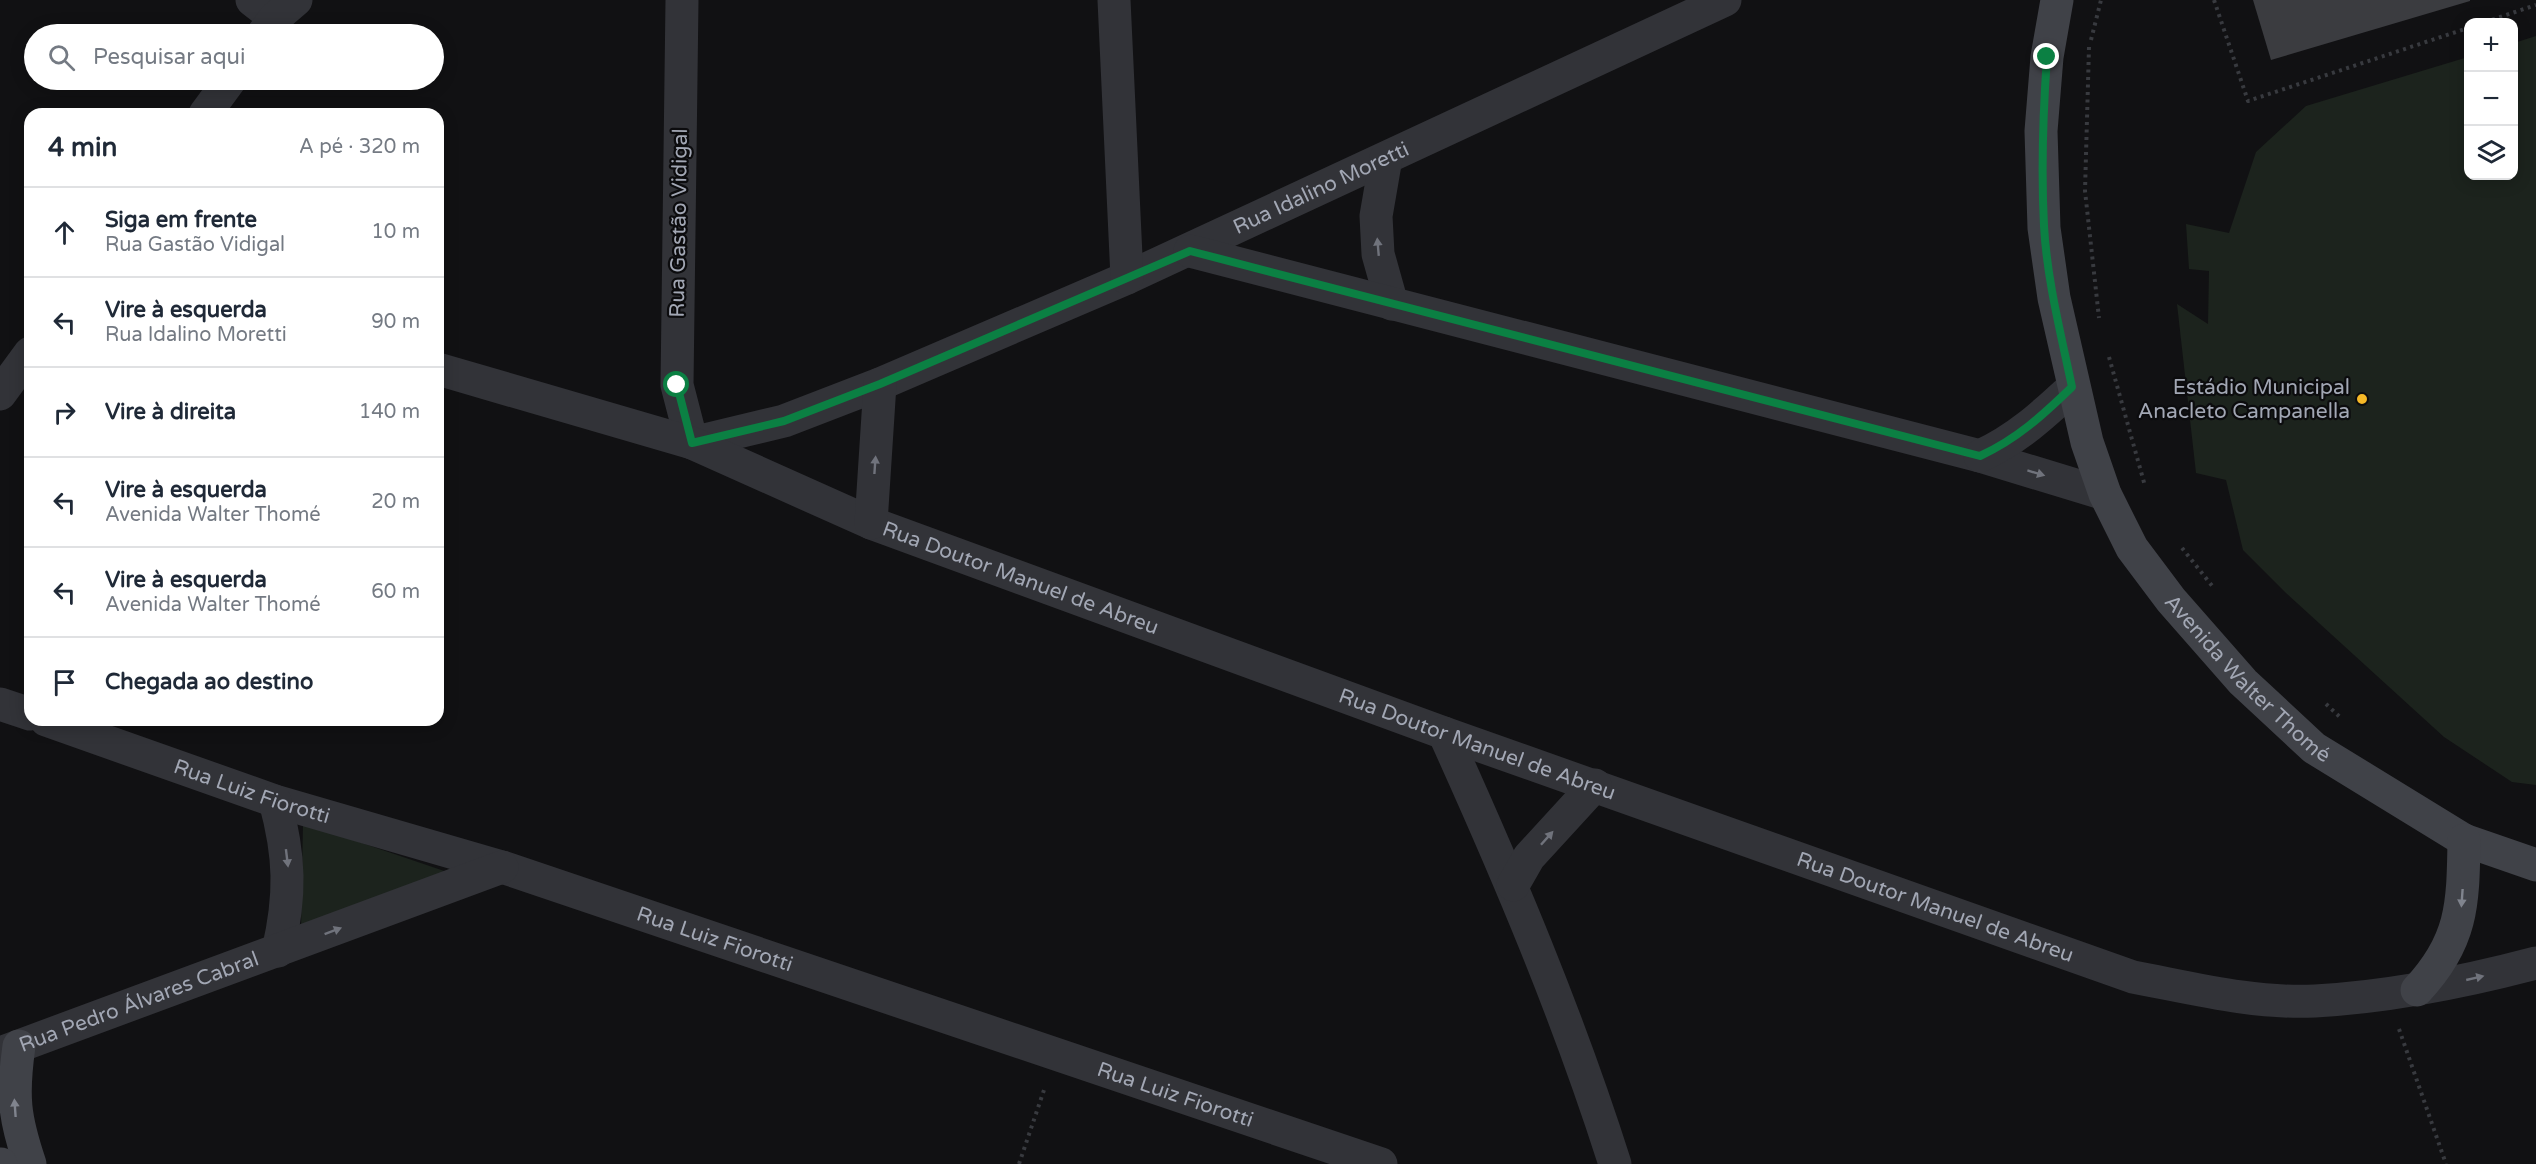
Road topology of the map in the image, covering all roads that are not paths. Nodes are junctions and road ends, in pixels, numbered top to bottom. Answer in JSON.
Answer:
{"nodes":[{"id":1,"x":682,"y":0,"type":"edge"},
{"id":2,"x":1114,"y":0,"type":"edge"},
{"id":3,"x":2057,"y":0,"type":"edge"},
{"id":4,"x":1703,"y":3,"type":"edge"},
{"id":5,"x":223,"y":90,"type":"edge"},
{"id":6,"x":209,"y":108,"type":"edge"},
{"id":7,"x":1386,"y":158,"type":"junction"},
{"id":8,"x":1190,"y":251,"type":"junction"},
{"id":9,"x":1127,"y":278,"type":"junction"},
{"id":10,"x":1392,"y":304,"type":"junction"},
{"id":11,"x":24,"y":361,"type":"edge"},
{"id":12,"x":444,"y":371,"type":"edge"},
{"id":13,"x":880,"y":384,"type":"junction"},
{"id":14,"x":2072,"y":387,"type":"junction"},
{"id":15,"x":0,"y":394,"type":"edge"},
{"id":16,"x":692,"y":443,"type":"junction"},
{"id":17,"x":1980,"y":456,"type":"junction"},
{"id":18,"x":2105,"y":494,"type":"junction"},
{"id":19,"x":871,"y":523,"type":"junction"},
{"id":20,"x":0,"y":704,"type":"edge"},
{"id":21,"x":24,"y":712,"type":"edge"},
{"id":22,"x":63,"y":726,"type":"edge"},
{"id":23,"x":1444,"y":733,"type":"junction"},
{"id":24,"x":1595,"y":785,"type":"junction"},
{"id":25,"x":275,"y":801,"type":"junction"},
{"id":26,"x":2464,"y":840,"type":"junction"},
{"id":27,"x":2536,"y":865,"type":"edge"},
{"id":28,"x":502,"y":867,"type":"junction"},
{"id":29,"x":1513,"y":885,"type":"junction"},
{"id":30,"x":278,"y":951,"type":"junction"},
{"id":31,"x":2536,"y":963,"type":"edge"},
{"id":32,"x":2402,"y":991,"type":"junction"},
{"id":33,"x":10,"y":1050,"type":"edge"},
{"id":34,"x":30,"y":1164,"type":"edge"},
{"id":35,"x":1381,"y":1164,"type":"edge"},
{"id":36,"x":1615,"y":1164,"type":"edge"}],
"edges":[{"from":1,"to":16,"type":"street","name":"Rua Gastão Vidigal"},
{"from":2,"to":9,"type":"street"},
{"from":3,"to":14,"type":"street","name":"Avenida Walter Thomé"},
{"from":4,"to":7,"type":"street","name":"Rua Idalino Moretti"},
{"from":5,"to":6,"type":"street"},
{"from":7,"to":8,"type":"street","name":"Rua Idalino Moretti"},
{"from":10,"to":7,"type":"street","one_way":true},
{"from":8,"to":9,"type":"street","name":"Rua Idalino Moretti"},
{"from":8,"to":10,"type":"street"},
{"from":9,"to":13,"type":"street","name":"Rua Idalino Moretti"},
{"from":10,"to":17,"type":"street"},
{"from":11,"to":15,"type":"street"},
{"from":12,"to":16,"type":"street","name":"Rua Doutor Manuel de Abreu"},
{"from":13,"to":16,"type":"street","name":"Rua Idalino Moretti"},
{"from":19,"to":13,"type":"street","one_way":true},
{"from":14,"to":17,"type":"street"},
{"from":14,"to":18,"type":"street","name":"Avenida Walter Thomé"},
{"from":16,"to":19,"type":"street","name":"Rua Doutor Manuel de Abreu"},
{"from":17,"to":18,"type":"street","one_way":true},
{"from":18,"to":26,"type":"street","name":"Avenida Walter Thomé"},
{"from":19,"to":23,"type":"street","name":"Rua Doutor Manuel de Abreu"},
{"from":20,"to":21,"type":"street"},
{"from":22,"to":25,"type":"street","name":"Rua Luiz Fiorotti"},
{"from":23,"to":24,"type":"street","name":"Rua Doutor Manuel de Abreu"},
{"from":23,"to":29,"type":"street"},
{"from":29,"to":24,"type":"street","one_way":true},
{"from":24,"to":32,"type":"street","name":"Rua Doutor Manuel de Abreu"},
{"from":25,"to":28,"type":"street","name":"Rua Luiz Fiorotti"},
{"from":25,"to":30,"type":"street","name":"Rua Pedro Álvares Cabral","one_way":true},
{"from":26,"to":27,"type":"street","name":"Avenida Walter Thomé"},
{"from":26,"to":32,"type":"street","one_way":true},
{"from":30,"to":28,"type":"street","name":"Rua Pedro Álvares Cabral","one_way":true},
{"from":28,"to":35,"type":"street","name":"Rua Luiz Fiorotti"},
{"from":29,"to":36,"type":"street"},
{"from":30,"to":33,"type":"street","name":"Rua Pedro Álvares Cabral"},
{"from":32,"to":31,"type":"street","name":"Rua Doutor Manuel de Abreu","one_way":true},
{"from":34,"to":33,"type":"street","one_way":true}]}
